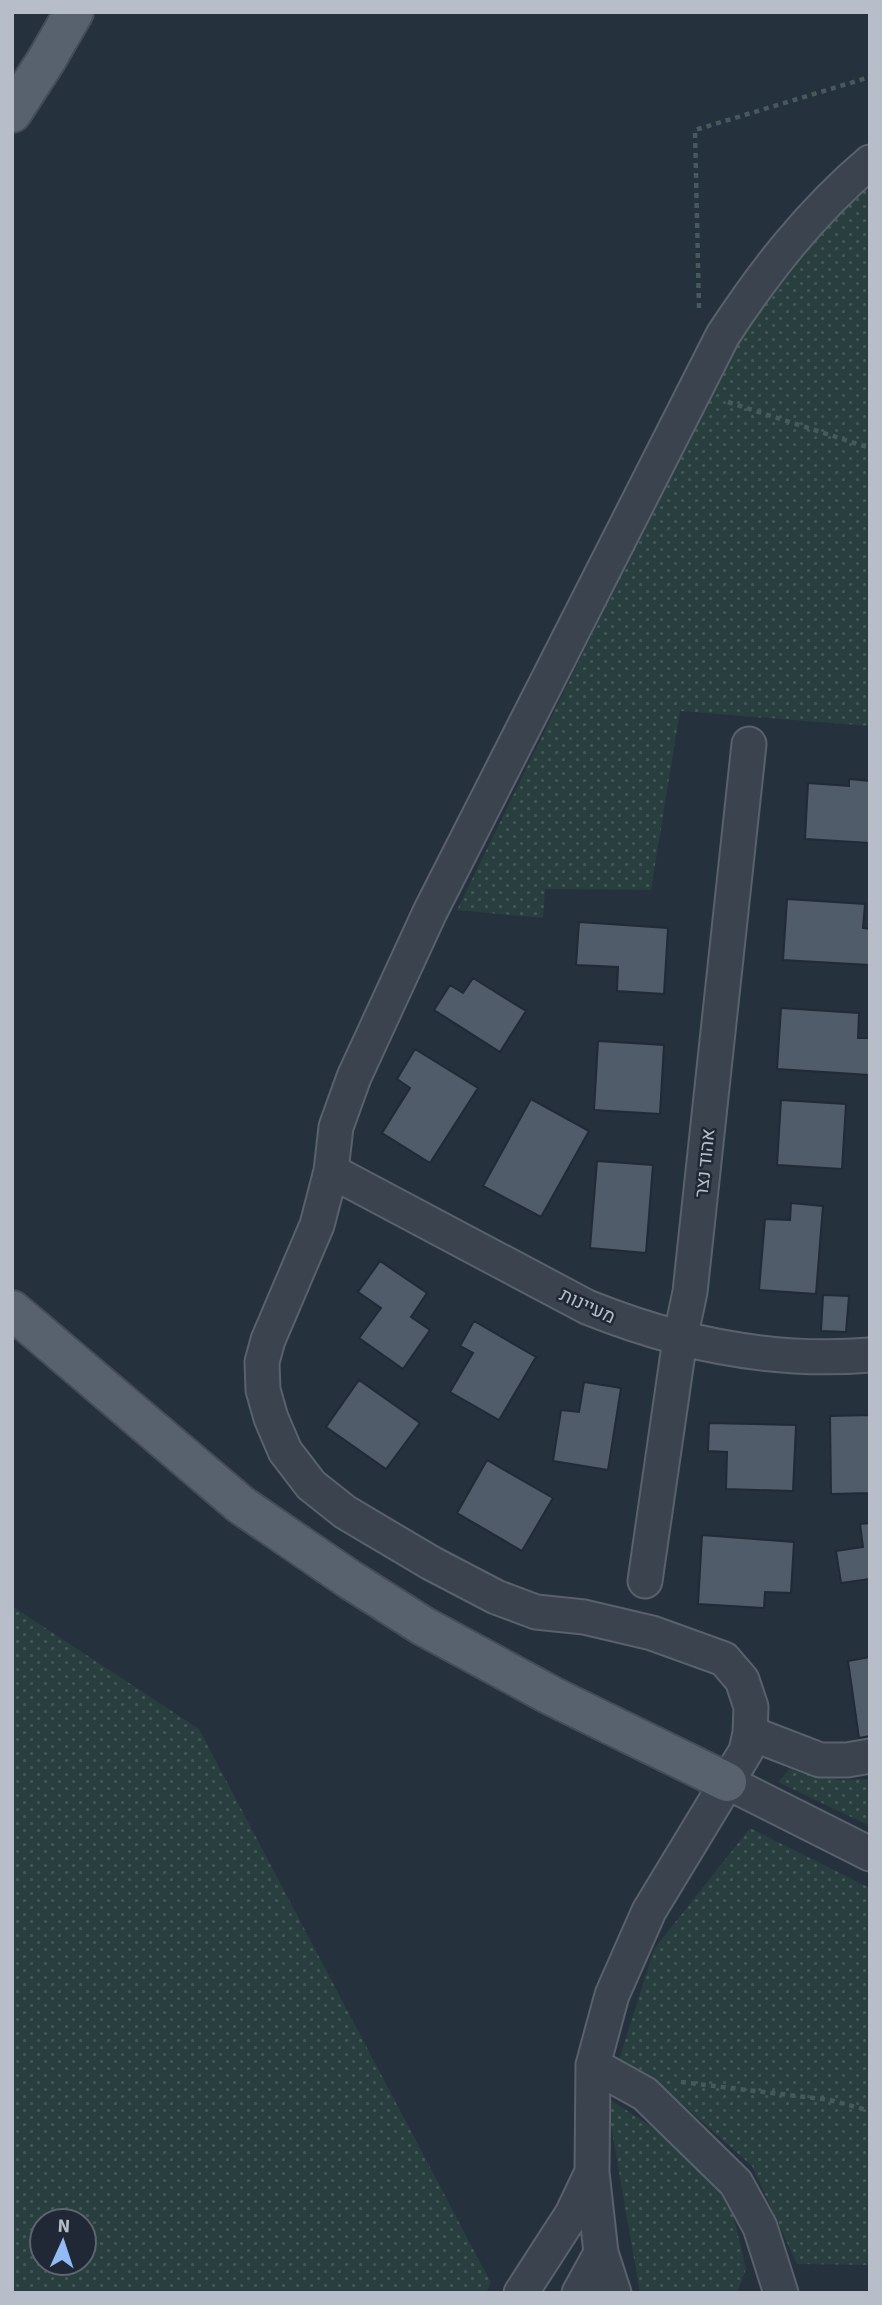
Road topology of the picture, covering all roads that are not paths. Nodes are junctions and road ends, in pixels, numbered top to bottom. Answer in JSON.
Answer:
{"nodes":[{"id":1,"x":74,"y":12,"type":"edge"},
{"id":2,"x":12,"y":113,"type":"edge"},
{"id":3,"x":870,"y":162,"type":"edge"},
{"id":4,"x":749,"y":744,"type":"dead end"},
{"id":5,"x":331,"y":1171,"type":"junction"},
{"id":6,"x":12,"y":1310,"type":"edge"},
{"id":7,"x":681,"y":1339,"type":"junction"},
{"id":8,"x":870,"y":1355,"type":"edge"},
{"id":9,"x":645,"y":1581,"type":"dead end"},
{"id":10,"x":750,"y":1733,"type":"junction"},
{"id":11,"x":870,"y":1756,"type":"edge"},
{"id":12,"x":727,"y":1782,"type":"junction"},
{"id":13,"x":870,"y":1854,"type":"edge"},
{"id":14,"x":593,"y":2065,"type":"junction"},
{"id":15,"x":592,"y":2172,"type":"junction"},
{"id":16,"x":601,"y":2253,"type":"junction"},
{"id":17,"x":521,"y":2293,"type":"edge"},
{"id":18,"x":579,"y":2293,"type":"edge"},
{"id":19,"x":614,"y":2293,"type":"edge"},
{"id":20,"x":781,"y":2293,"type":"edge"}],
"edges":[{"from":1,"to":2,"type":"main road"},
{"from":3,"to":5,"type":"street"},
{"from":4,"to":7,"type":"street","name":"אהוד נצר"},
{"from":5,"to":7,"type":"street","name":"מעיינות"},
{"from":5,"to":10,"type":"street"},
{"from":6,"to":12,"type":"main road"},
{"from":7,"to":8,"type":"street","name":"מעיינות"},
{"from":7,"to":9,"type":"street","name":"אהוד נצר"},
{"from":10,"to":11,"type":"street"},
{"from":10,"to":12,"type":"street"},
{"from":12,"to":13,"type":"street"},
{"from":12,"to":14,"type":"street"},
{"from":14,"to":15,"type":"street"},
{"from":14,"to":20,"type":"street"},
{"from":15,"to":16,"type":"street"},
{"from":15,"to":17,"type":"street"},
{"from":16,"to":18,"type":"street"},
{"from":16,"to":19,"type":"street"}]}
